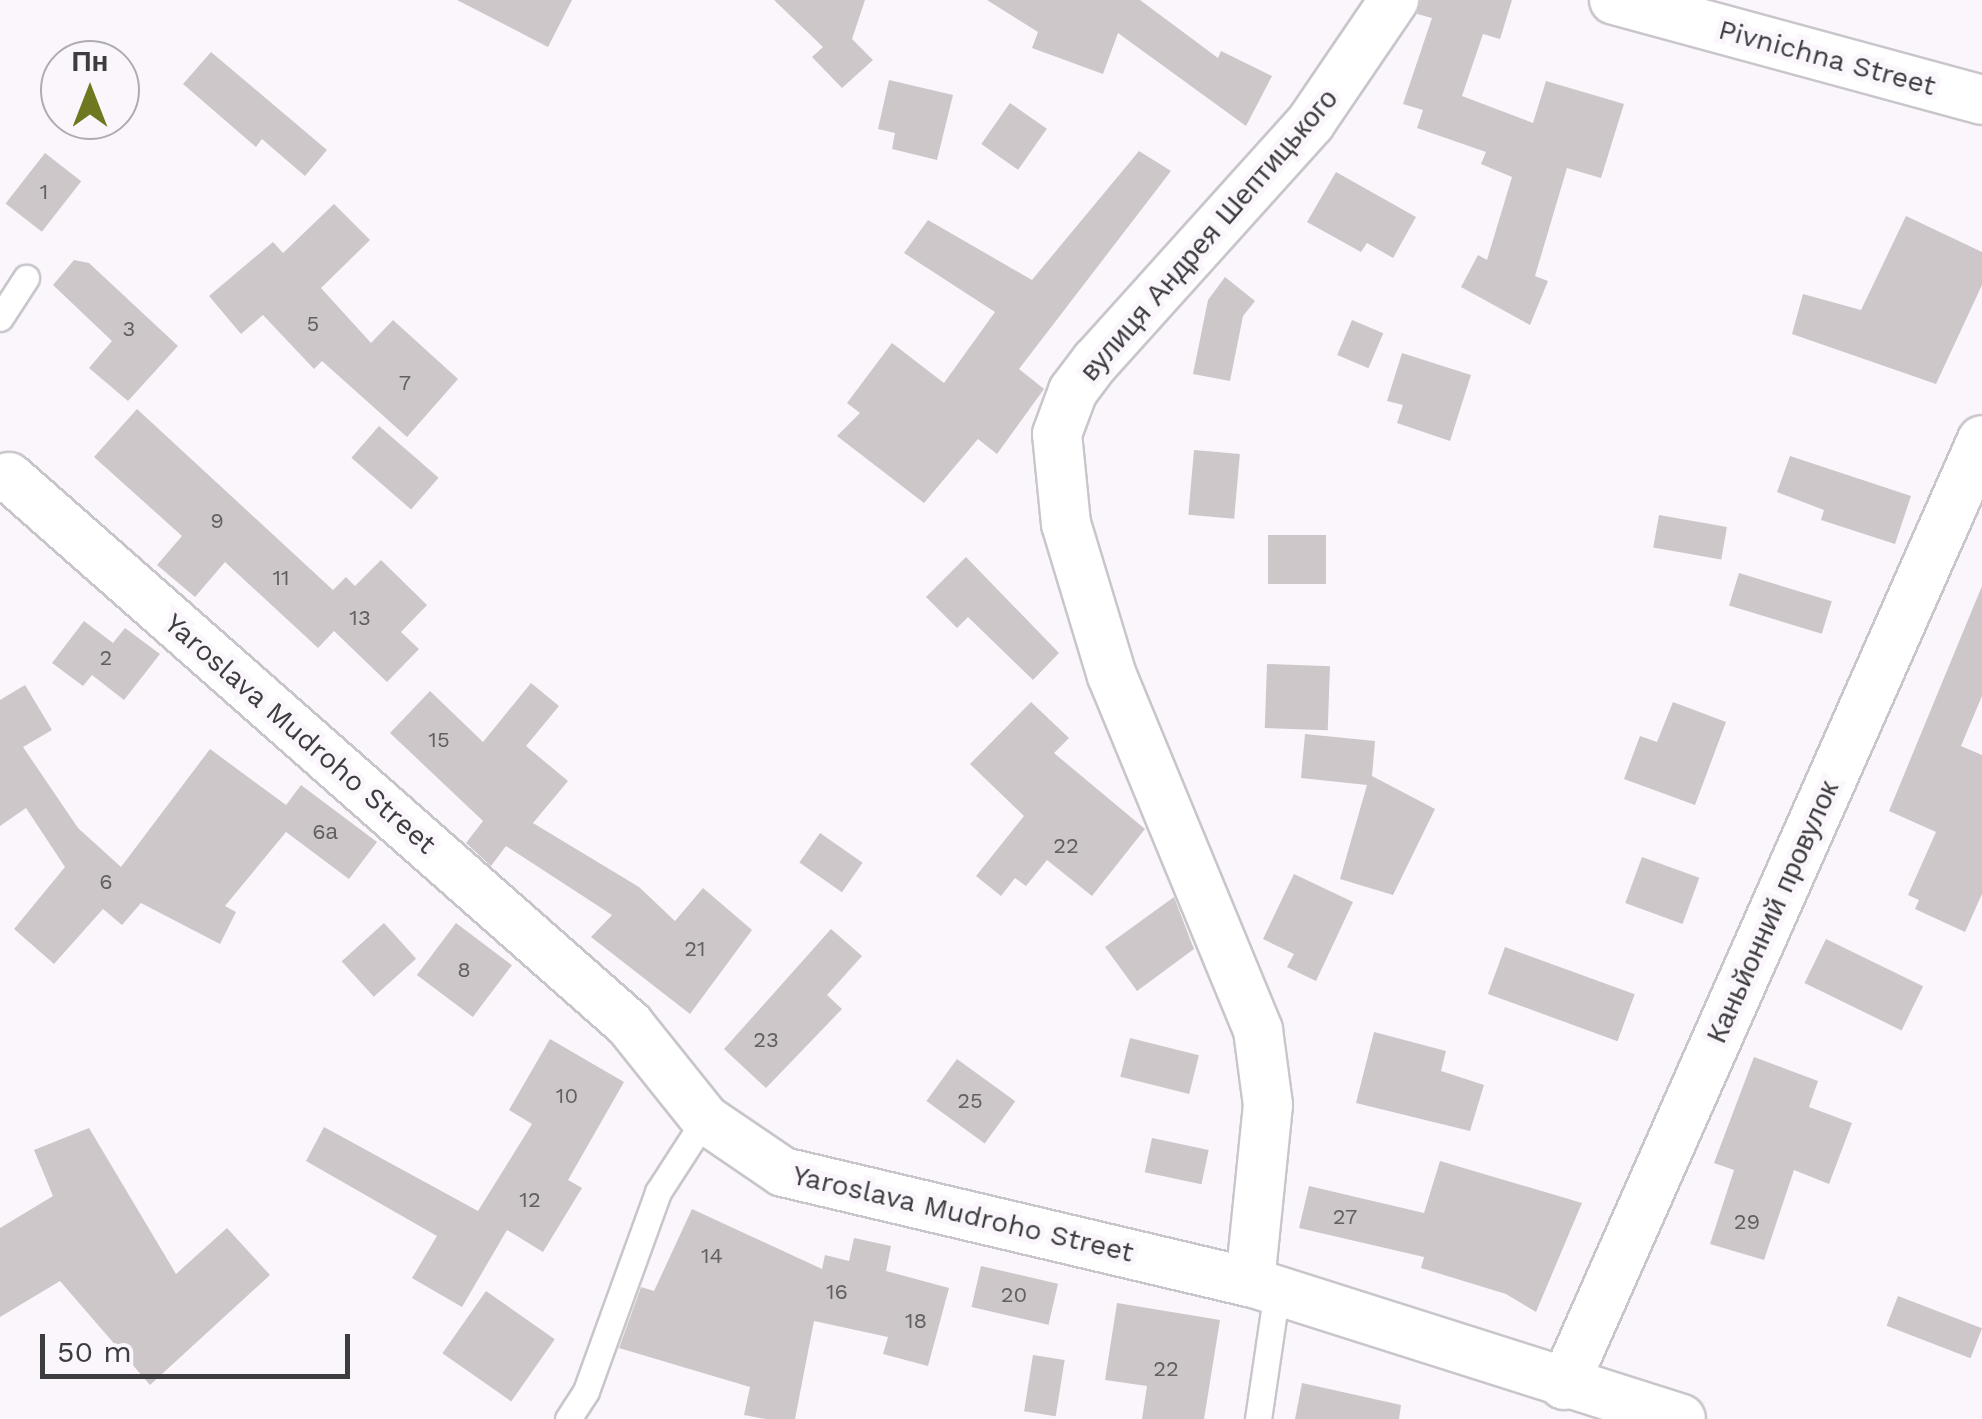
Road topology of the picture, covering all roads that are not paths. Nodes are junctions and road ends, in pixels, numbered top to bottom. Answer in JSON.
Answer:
{"nodes":[{"id":1,"x":1394,"y":0,"type":"edge"},
{"id":2,"x":1614,"y":0,"type":"edge"},
{"id":3,"x":1982,"y":100,"type":"edge"},
{"id":4,"x":26,"y":278,"type":"dead end"},
{"id":5,"x":0,"y":318,"type":"edge"},
{"id":6,"x":1982,"y":440,"type":"edge"},
{"id":7,"x":3,"y":473,"type":"edge"},
{"id":8,"x":705,"y":1119,"type":"junction"},
{"id":9,"x":1263,"y":1286,"type":"junction"},
{"id":10,"x":1564,"y":1385,"type":"junction"},
{"id":11,"x":568,"y":1419,"type":"edge"},
{"id":12,"x":1258,"y":1419,"type":"edge"},
{"id":13,"x":1682,"y":1419,"type":"edge"}],
"edges":[{"from":1,"to":9,"type":"street","name":"вулиця Андрея Шептицького"},
{"from":2,"to":3,"type":"street","name":"Pivnichna Street"},
{"from":4,"to":5,"type":"lane"},
{"from":6,"to":10,"type":"street","name":"Каньйонний провулок"},
{"from":7,"to":8,"type":"street","name":"Yaroslava Mudroho Street"},
{"from":8,"to":9,"type":"street","name":"Yaroslava Mudroho Street"},
{"from":8,"to":11,"type":"lane"},
{"from":9,"to":10,"type":"street","name":"Yaroslava Mudroho Street"},
{"from":9,"to":12,"type":"lane"},
{"from":10,"to":13,"type":"street","name":"Yaroslava Mudroho Street"}]}
